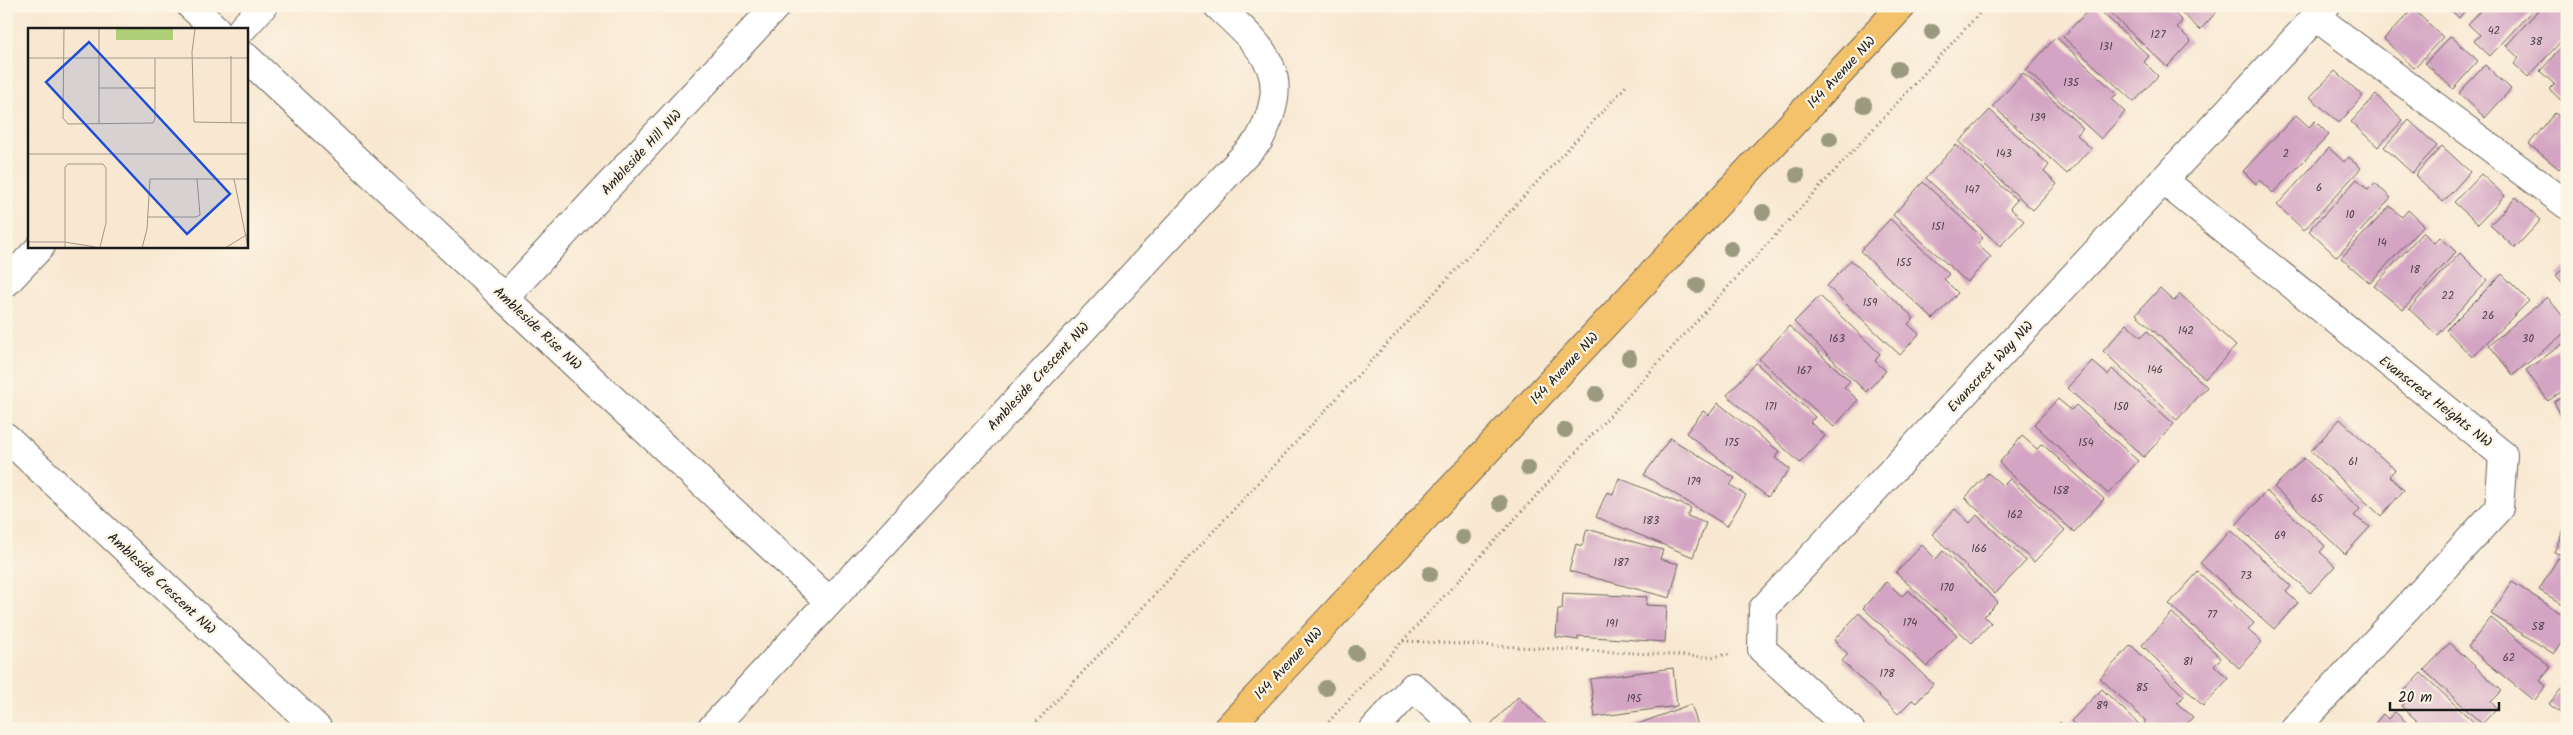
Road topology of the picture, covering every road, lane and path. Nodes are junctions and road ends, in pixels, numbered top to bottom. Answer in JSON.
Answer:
{"nodes":[{"id":1,"x":191,"y":6,"type":"edge"},
{"id":2,"x":263,"y":6,"type":"edge"},
{"id":3,"x":776,"y":6,"type":"edge"},
{"id":4,"x":1218,"y":6,"type":"edge"},
{"id":5,"x":1902,"y":6,"type":"edge"},
{"id":6,"x":1986,"y":6,"type":"edge"},
{"id":7,"x":2321,"y":12,"type":"edge"},
{"id":8,"x":215,"y":28,"type":"edge"},
{"id":9,"x":243,"y":28,"type":"edge"},
{"id":10,"x":248,"y":59,"type":"edge"},
{"id":11,"x":1627,"y":84,"type":"dead end"},
{"id":12,"x":2163,"y":180,"type":"junction"},
{"id":13,"x":2567,"y":206,"type":"edge"},
{"id":14,"x":39,"y":248,"type":"edge"},
{"id":15,"x":6,"y":283,"type":"edge"},
{"id":16,"x":506,"y":297,"type":"junction"},
{"id":17,"x":6,"y":437,"type":"edge"},
{"id":18,"x":828,"y":601,"type":"junction"},
{"id":19,"x":1402,"y":641,"type":"junction"},
{"id":20,"x":1762,"y":649,"type":"junction"},
{"id":21,"x":318,"y":729,"type":"edge"},
{"id":22,"x":711,"y":729,"type":"edge"},
{"id":23,"x":1030,"y":729,"type":"edge"},
{"id":24,"x":1227,"y":729,"type":"edge"},
{"id":25,"x":1322,"y":729,"type":"edge"},
{"id":26,"x":1374,"y":729,"type":"edge"},
{"id":27,"x":1458,"y":729,"type":"edge"},
{"id":28,"x":1850,"y":729,"type":"edge"},
{"id":29,"x":2294,"y":729,"type":"edge"}],
"edges":[{"from":1,"to":8,"type":"street"},
{"from":2,"to":9,"type":"street"},
{"from":3,"to":16,"type":"street","name":"Ambleside Hill NW"},
{"from":4,"to":18,"type":"street","name":"Ambleside Crescent NW"},
{"from":5,"to":24,"type":"main road","name":"144 Avenue NW"},
{"from":6,"to":19,"type":"path"},
{"from":7,"to":12,"type":"street","name":"Evanscrest Way NW"},
{"from":7,"to":13,"type":"street"},
{"from":10,"to":16,"type":"street","name":"Ambleside Rise NW"},
{"from":11,"to":23,"type":"path"},
{"from":12,"to":20,"type":"street","name":"Evanscrest Way NW"},
{"from":12,"to":29,"type":"street","name":"Evanscrest Heights NW"},
{"from":14,"to":15,"type":"street"},
{"from":16,"to":18,"type":"street","name":"Ambleside Rise NW"},
{"from":17,"to":21,"type":"street","name":"Ambleside Crescent NW"},
{"from":18,"to":22,"type":"street","name":"Ambleside Crescent NW"},
{"from":19,"to":20,"type":"path"},
{"from":19,"to":25,"type":"path"},
{"from":20,"to":28,"type":"street"},
{"from":26,"to":27,"type":"street"}]}
